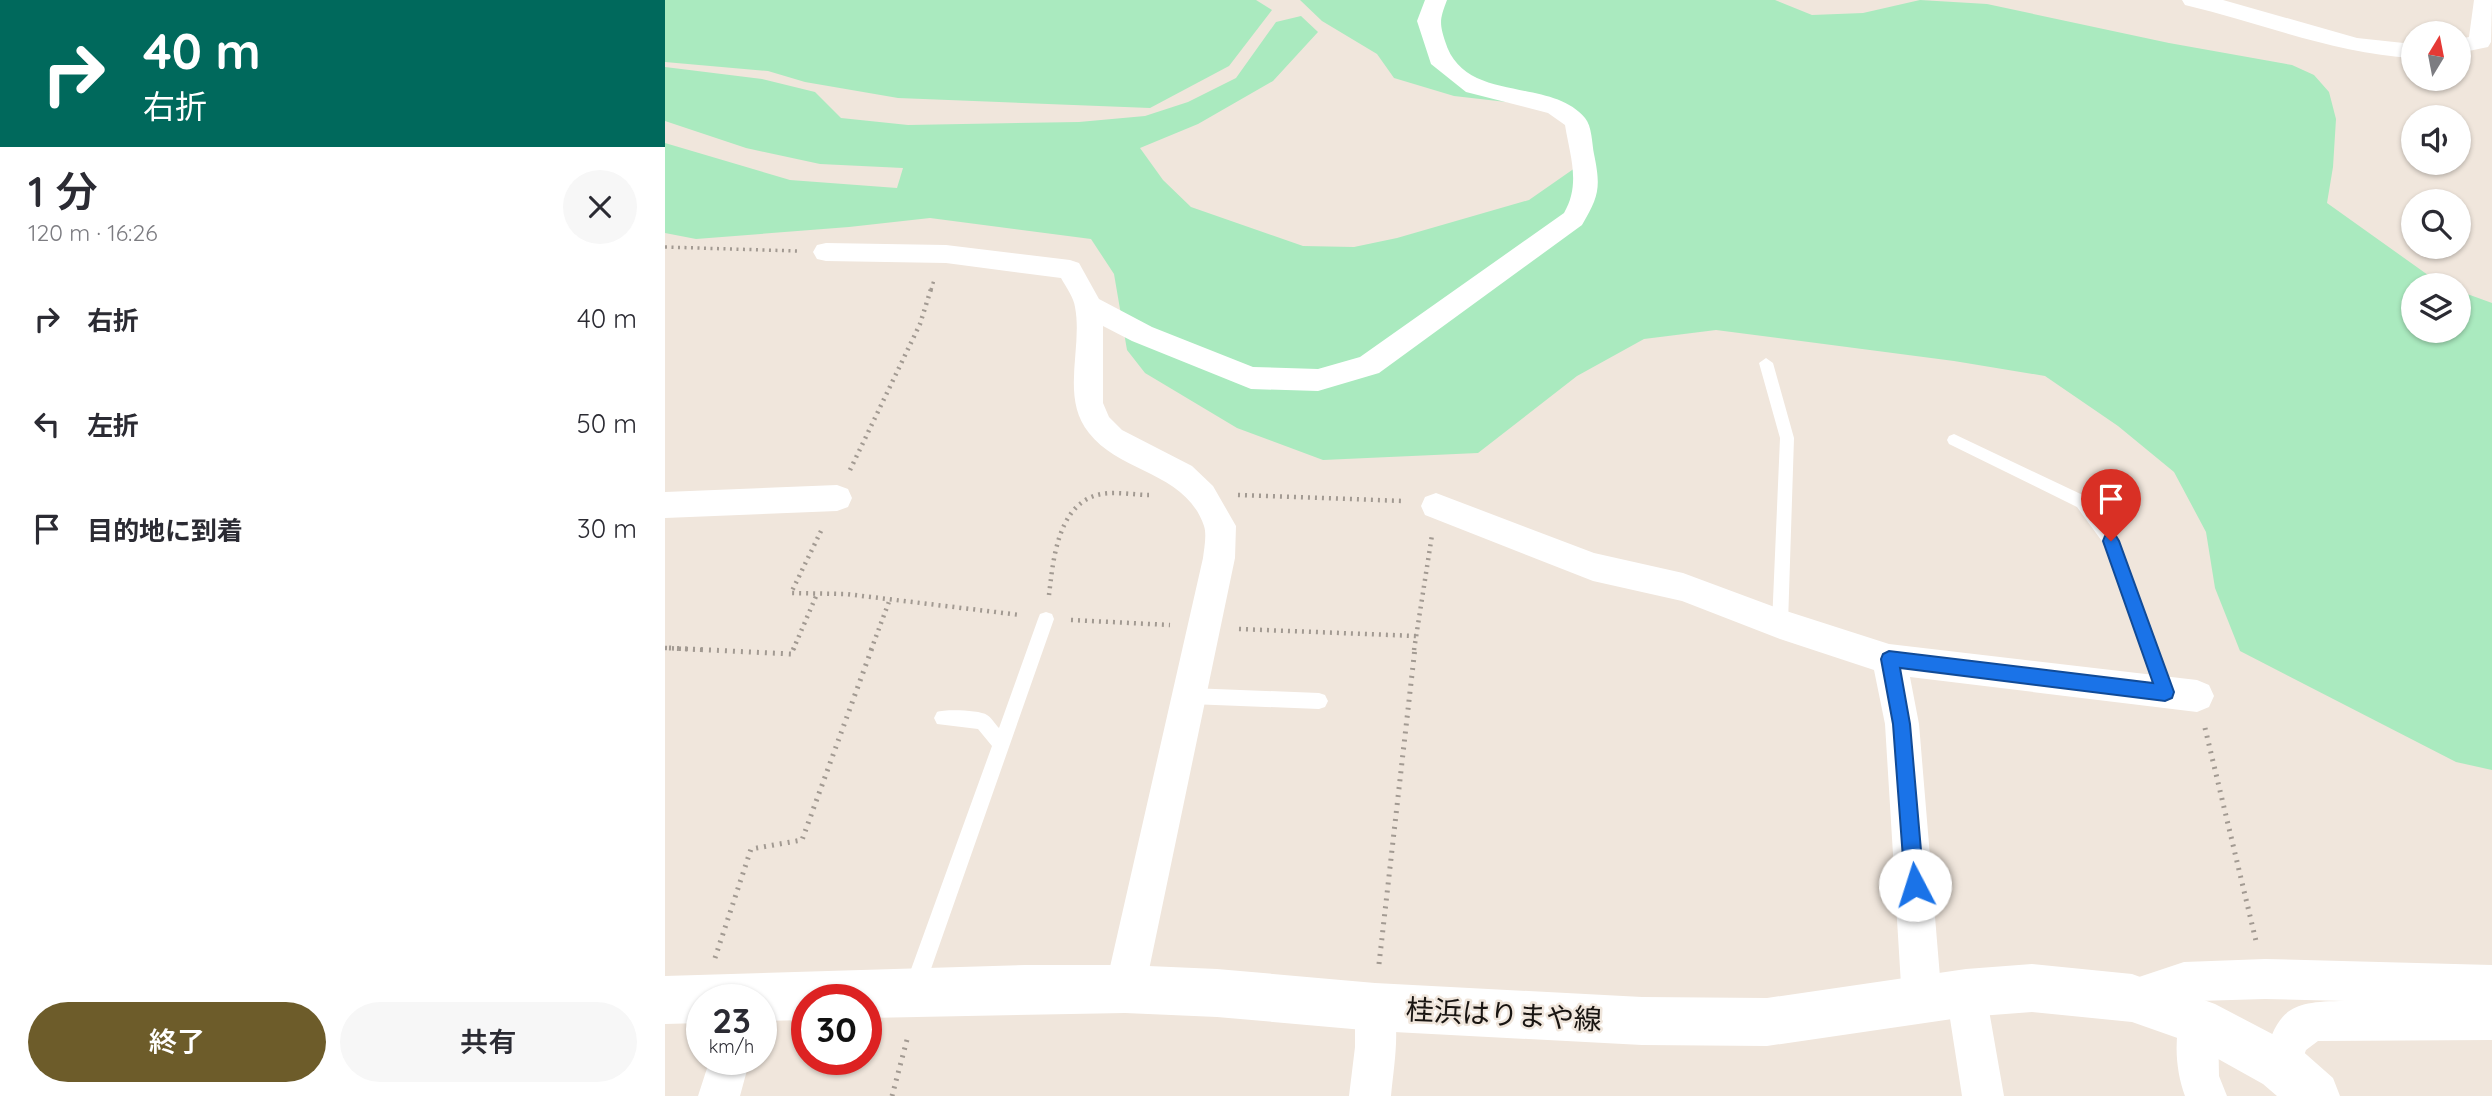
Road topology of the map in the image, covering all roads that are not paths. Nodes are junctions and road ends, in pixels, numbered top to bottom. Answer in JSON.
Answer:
{"nodes":[{"id":1,"x":1436,"y":0,"type":"edge"},
{"id":2,"x":2193,"y":0,"type":"edge"},
{"id":3,"x":2485,"y":0,"type":"edge"},
{"id":4,"x":2477,"y":47,"type":"edge"},
{"id":5,"x":2401,"y":50,"type":"edge"},
{"id":6,"x":826,"y":252,"type":"road end"},
{"id":7,"x":1089,"y":306,"type":"junction"},
{"id":8,"x":1766,"y":363,"type":"dead end"},
{"id":9,"x":1954,"y":440,"type":"dead end"},
{"id":10,"x":837,"y":498,"type":"road end"},
{"id":11,"x":665,"y":505,"type":"edge"},
{"id":12,"x":1436,"y":506,"type":"road end"},
{"id":13,"x":1046,"y":619,"type":"road end"},
{"id":14,"x":1780,"y":624,"type":"junction"},
{"id":15,"x":1889,"y":659,"type":"junction"},
{"id":16,"x":2181,"y":694,"type":"joint"},
{"id":17,"x":1190,"y":696,"type":"junction"},
{"id":18,"x":1319,"y":701,"type":"dead end"},
{"id":19,"x":943,"y":718,"type":"dead end"},
{"id":20,"x":1001,"y":744,"type":"junction"},
{"id":21,"x":2492,"y":985,"type":"edge"},
{"id":22,"x":1125,"y":989,"type":"junction"},
{"id":23,"x":913,"y":992,"type":"junction"},
{"id":24,"x":777,"y":997,"type":"edge"},
{"id":25,"x":1944,"y":997,"type":"junction"},
{"id":26,"x":686,"y":999,"type":"edge"},
{"id":27,"x":2132,"y":999,"type":"junction"},
{"id":28,"x":665,"y":1000,"type":"edge"},
{"id":29,"x":1375,"y":1007,"type":"junction"},
{"id":30,"x":2492,"y":1020,"type":"edge"},
{"id":31,"x":2198,"y":1021,"type":"junction"},
{"id":32,"x":725,"y":1075,"type":"edge"},
{"id":33,"x":2298,"y":1081,"type":"edge"},
{"id":34,"x":719,"y":1096,"type":"edge"},
{"id":35,"x":1370,"y":1096,"type":"edge"},
{"id":36,"x":1983,"y":1096,"type":"edge"},
{"id":37,"x":2206,"y":1096,"type":"edge"}],
"edges":[{"from":1,"to":7,"type":"street"},
{"from":2,"to":5,"type":"street"},
{"from":3,"to":4,"type":"street"},
{"from":6,"to":7,"type":"street"},
{"from":7,"to":17,"type":"street"},
{"from":8,"to":14,"type":"lane"},
{"from":9,"to":16,"type":"lane"},
{"from":10,"to":11,"type":"street"},
{"from":12,"to":14,"type":"street"},
{"from":13,"to":20,"type":"lane"},
{"from":14,"to":15,"type":"street"},
{"from":15,"to":16,"type":"street"},
{"from":15,"to":25,"type":"street"},
{"from":17,"to":18,"type":"lane"},
{"from":17,"to":22,"type":"street"},
{"from":19,"to":20,"type":"lane"},
{"from":20,"to":23,"type":"lane"},
{"from":21,"to":27,"type":"street"},
{"from":22,"to":23,"type":"main road","name":"桂浜はりまや線"},
{"from":22,"to":29,"type":"main road","name":"桂浜はりまや線"},
{"from":23,"to":24,"type":"main road","name":"桂浜はりまや線"},
{"from":25,"to":27,"type":"main road","name":"桂浜はりまや線"},
{"from":25,"to":29,"type":"main road","name":"桂浜はりまや線"},
{"from":25,"to":36,"type":"street"},
{"from":26,"to":28,"type":"main road","name":"桂浜はりまや線"},
{"from":27,"to":31,"type":"main road","name":"桂浜はりまや線"},
{"from":29,"to":35,"type":"street"},
{"from":30,"to":33,"type":"street"},
{"from":31,"to":33,"type":"main road","name":"桂浜はりまや線"},
{"from":31,"to":37,"type":"street"},
{"from":32,"to":34,"type":"street"}]}
